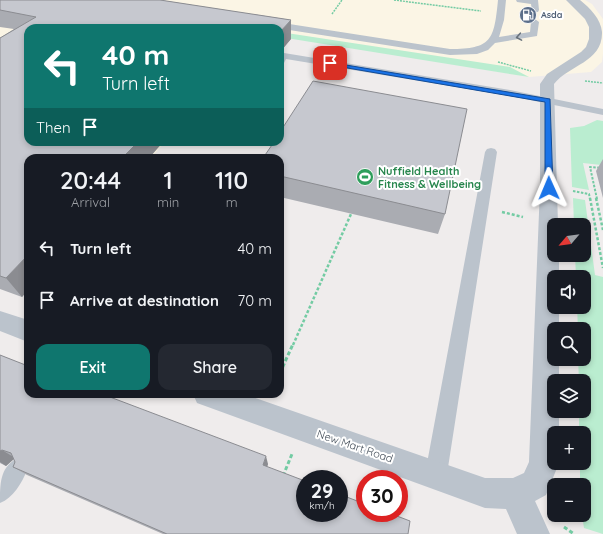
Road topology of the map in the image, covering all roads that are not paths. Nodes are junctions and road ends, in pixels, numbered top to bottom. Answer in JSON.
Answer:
{"nodes":[{"id":1,"x":502,"y":0,"type":"edge"},
{"id":2,"x":520,"y":0,"type":"edge"},
{"id":3,"x":572,"y":0,"type":"edge"},
{"id":4,"x":535,"y":10,"type":"dead end"},
{"id":5,"x":535,"y":22,"type":"dead end"},
{"id":6,"x":284,"y":27,"type":"edge"},
{"id":7,"x":494,"y":41,"type":"junction"},
{"id":8,"x":284,"y":56,"type":"edge"},
{"id":9,"x":548,"y":101,"type":"junction"},
{"id":10,"x":603,"y":112,"type":"edge"},
{"id":11,"x":491,"y":152,"type":"dead end"},
{"id":12,"x":0,"y":321,"type":"edge"},
{"id":13,"x":24,"y":330,"type":"edge"},
{"id":14,"x":218,"y":398,"type":"edge"},
{"id":15,"x":16,"y":470,"type":"edge"},
{"id":16,"x":436,"y":474,"type":"junction"},
{"id":17,"x":0,"y":492,"type":"edge"},
{"id":18,"x":515,"y":494,"type":"junction"},
{"id":19,"x":534,"y":534,"type":"edge"}],
"edges":[{"from":1,"to":7,"type":"lane"},
{"from":2,"to":4,"type":"lane"},
{"from":3,"to":9,"type":"street","name":"New Mart Road"},
{"from":5,"to":7,"type":"lane","one_way":true},
{"from":6,"to":7,"type":"lane"},
{"from":8,"to":9,"type":"lane"},
{"from":9,"to":10,"type":"lane"},
{"from":9,"to":18,"type":"street","name":"New Mart Road"},
{"from":11,"to":16,"type":"lane"},
{"from":12,"to":13,"type":"street"},
{"from":14,"to":16,"type":"street","name":"New Mart Road"},
{"from":15,"to":17,"type":"lane"},
{"from":16,"to":18,"type":"street","name":"New Mart Road"},
{"from":18,"to":19,"type":"street"}]}
